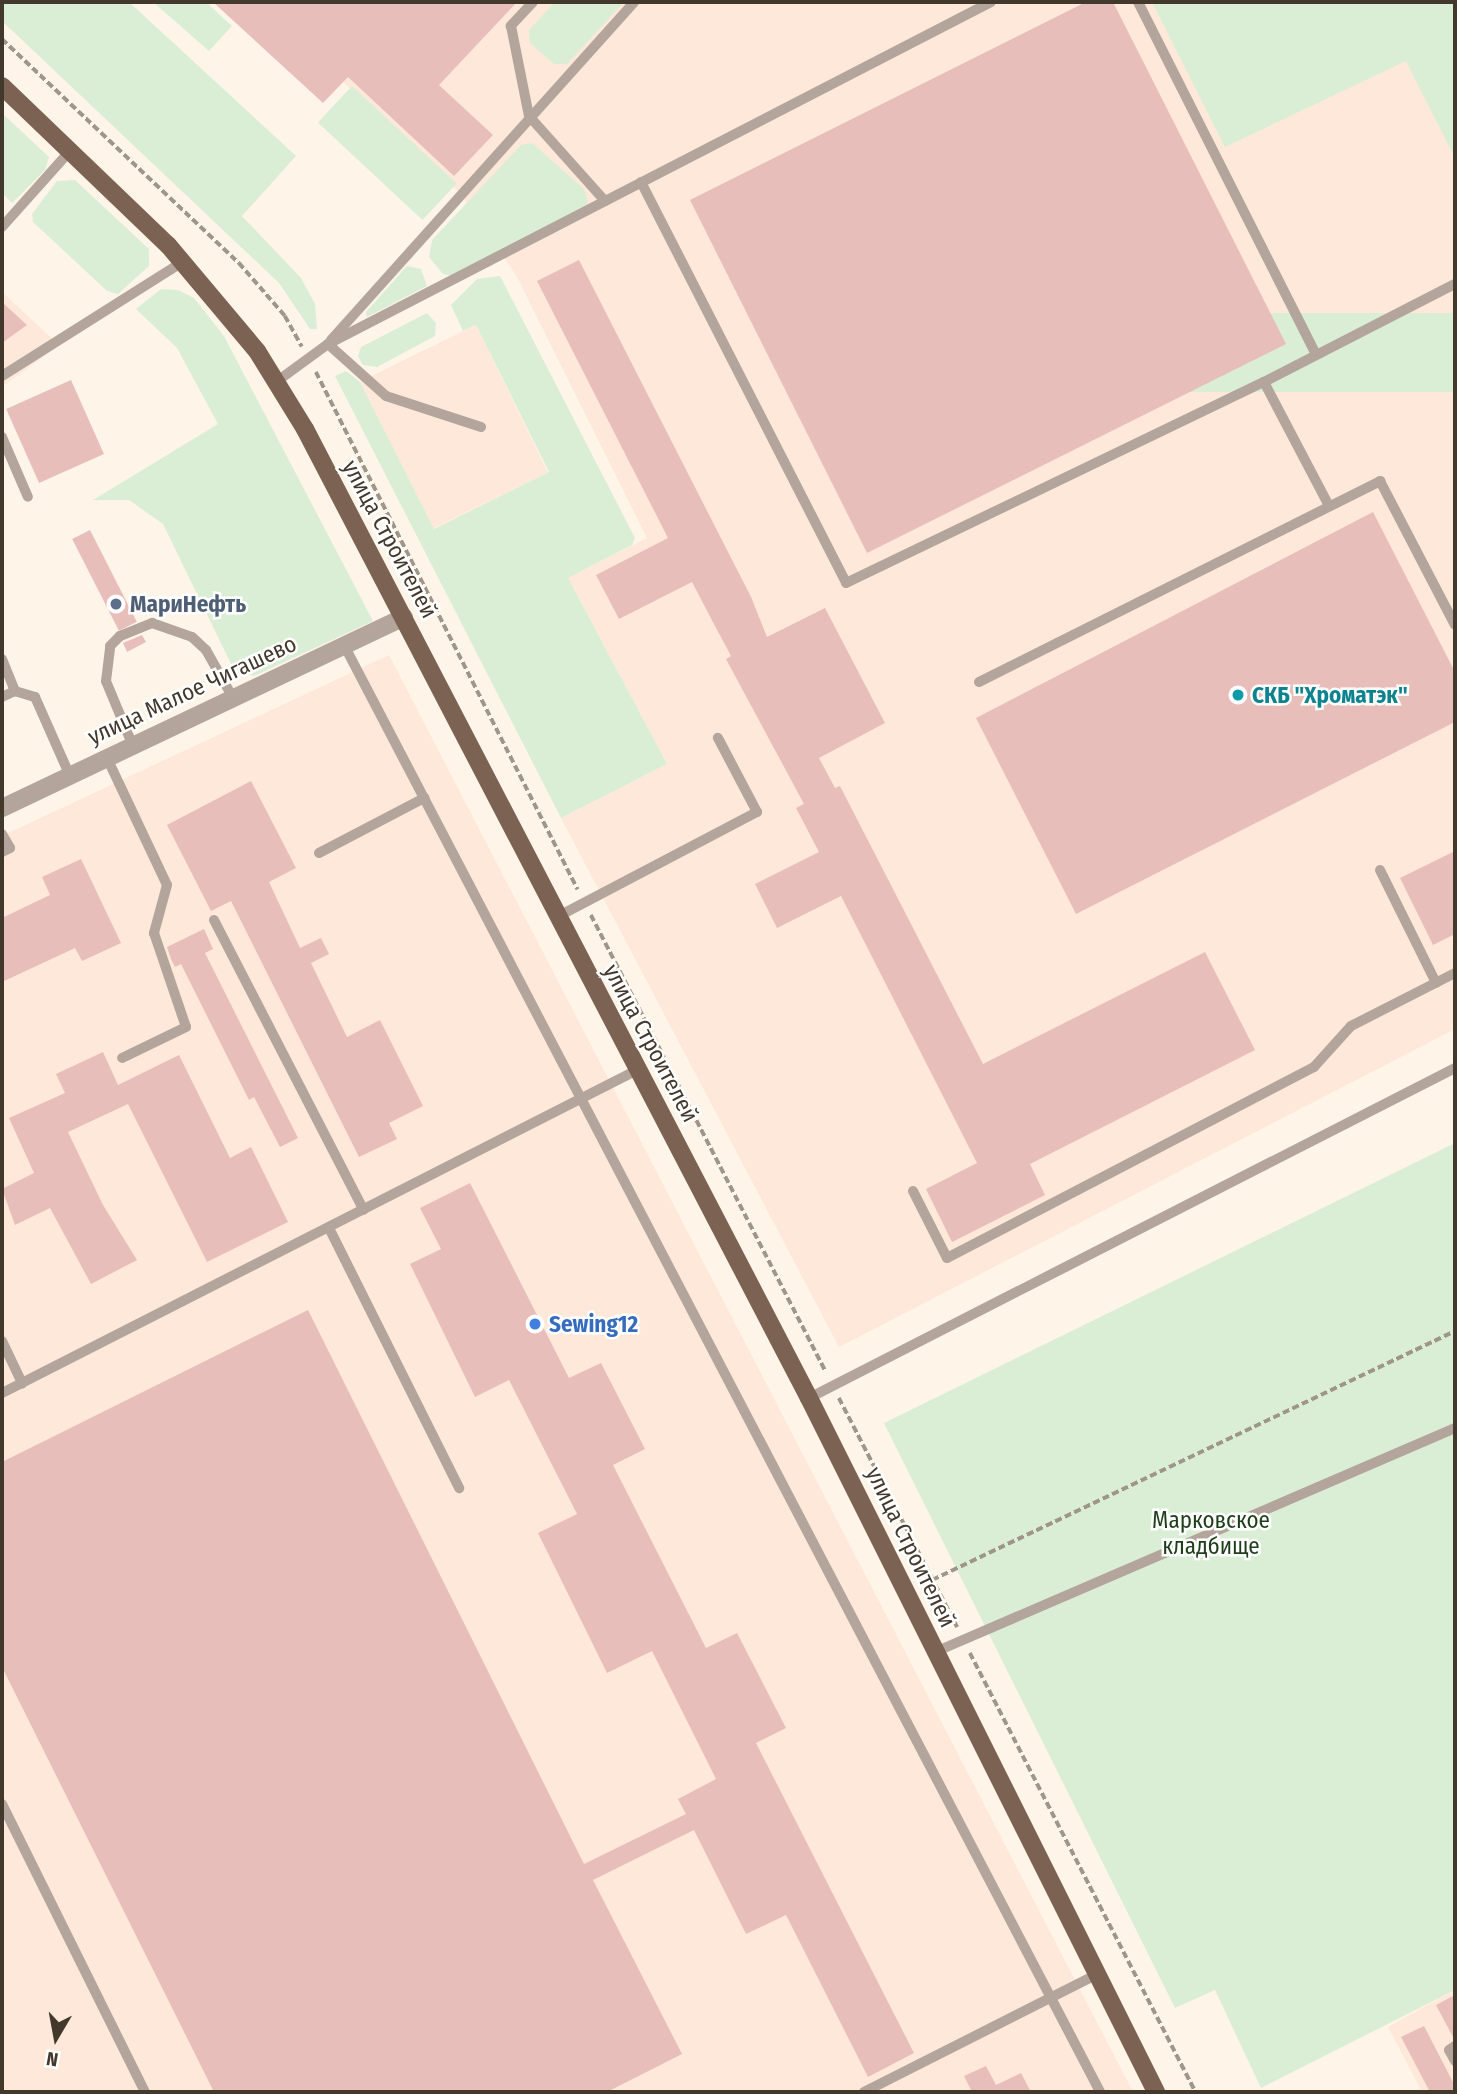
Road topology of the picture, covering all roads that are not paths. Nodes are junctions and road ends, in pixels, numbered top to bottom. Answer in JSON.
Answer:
{"nodes":[{"id":1,"x":533,"y":2,"type":"edge"},
{"id":2,"x":635,"y":2,"type":"edge"},
{"id":3,"x":991,"y":2,"type":"edge"},
{"id":4,"x":1138,"y":2,"type":"edge"},
{"id":5,"x":2,"y":86,"type":"edge"},
{"id":6,"x":529,"y":116,"type":"junction"},
{"id":7,"x":69,"y":152,"type":"junction"},
{"id":8,"x":641,"y":182,"type":"junction"},
{"id":9,"x":605,"y":201,"type":"junction"},
{"id":10,"x":2,"y":227,"type":"edge"},
{"id":11,"x":182,"y":262,"type":"junction"},
{"id":12,"x":1455,"y":284,"type":"edge"},
{"id":13,"x":328,"y":344,"type":"junction"},
{"id":14,"x":1316,"y":354,"type":"junction"},
{"id":15,"x":2,"y":376,"type":"edge"},
{"id":16,"x":276,"y":382,"type":"junction"},
{"id":17,"x":1264,"y":382,"type":"junction"},
{"id":18,"x":481,"y":427,"type":"dead end"},
{"id":19,"x":2,"y":438,"type":"edge"},
{"id":20,"x":28,"y":497,"type":"dead end"},
{"id":21,"x":1329,"y":506,"type":"junction"},
{"id":22,"x":404,"y":617,"type":"junction"},
{"id":23,"x":1455,"y":625,"type":"edge"},
{"id":24,"x":344,"y":645,"type":"junction"},
{"id":25,"x":2,"y":659,"type":"edge"},
{"id":26,"x":979,"y":682,"type":"dead end"},
{"id":27,"x":15,"y":691,"type":"junction"},
{"id":28,"x":2,"y":697,"type":"edge"},
{"id":29,"x":233,"y":698,"type":"junction"},
{"id":30,"x":718,"y":738,"type":"dead end"},
{"id":31,"x":133,"y":746,"type":"junction"},
{"id":32,"x":107,"y":758,"type":"junction"},
{"id":33,"x":70,"y":776,"type":"junction"},
{"id":34,"x":424,"y":797,"type":"junction"},
{"id":35,"x":2,"y":808,"type":"edge"},
{"id":36,"x":2,"y":834,"type":"edge"},
{"id":37,"x":2,"y":852,"type":"edge"},
{"id":38,"x":319,"y":853,"type":"dead end"},
{"id":39,"x":1380,"y":870,"type":"dead end"},
{"id":40,"x":557,"y":917,"type":"junction"},
{"id":41,"x":214,"y":920,"type":"dead end"},
{"id":42,"x":1455,"y":973,"type":"edge"},
{"id":43,"x":1436,"y":983,"type":"junction"},
{"id":44,"x":122,"y":1058,"type":"dead end"},
{"id":45,"x":1455,"y":1069,"type":"edge"},
{"id":46,"x":637,"y":1070,"type":"junction"},
{"id":47,"x":582,"y":1099,"type":"junction"},
{"id":48,"x":913,"y":1191,"type":"dead end"},
{"id":49,"x":364,"y":1210,"type":"junction"},
{"id":50,"x":329,"y":1228,"type":"junction"},
{"id":51,"x":2,"y":1341,"type":"edge"},
{"id":52,"x":22,"y":1383,"type":"junction"},
{"id":53,"x":2,"y":1393,"type":"edge"},
{"id":54,"x":809,"y":1398,"type":"junction"},
{"id":55,"x":1455,"y":1428,"type":"edge"},
{"id":56,"x":459,"y":1488,"type":"dead end"},
{"id":57,"x":935,"y":1652,"type":"junction"},
{"id":58,"x":2,"y":1804,"type":"edge"},
{"id":59,"x":1096,"y":1975,"type":"junction"},
{"id":60,"x":1051,"y":1998,"type":"junction"},
{"id":61,"x":1455,"y":2046,"type":"edge"},
{"id":62,"x":1455,"y":2062,"type":"edge"},
{"id":63,"x":145,"y":2092,"type":"edge"},
{"id":64,"x":864,"y":2092,"type":"edge"},
{"id":65,"x":1100,"y":2092,"type":"edge"},
{"id":66,"x":1156,"y":2092,"type":"edge"}],
"edges":[{"from":1,"to":6,"type":"lane"},
{"from":2,"to":6,"type":"lane"},
{"from":3,"to":8,"type":"lane"},
{"from":4,"to":14,"type":"lane"},
{"from":5,"to":7,"type":"main road","name":"улица Строителей"},
{"from":6,"to":9,"type":"lane"},
{"from":6,"to":13,"type":"lane"},
{"from":7,"to":10,"type":"lane"},
{"from":7,"to":11,"type":"main road","name":"улица Строителей"},
{"from":8,"to":9,"type":"lane"},
{"from":8,"to":17,"type":"lane"},
{"from":9,"to":13,"type":"lane"},
{"from":11,"to":15,"type":"lane"},
{"from":11,"to":16,"type":"main road","name":"улица Строителей"},
{"from":12,"to":14,"type":"lane"},
{"from":13,"to":16,"type":"lane"},
{"from":13,"to":18,"type":"lane"},
{"from":14,"to":17,"type":"lane"},
{"from":16,"to":22,"type":"main road","name":"улица Строителей"},
{"from":17,"to":21,"type":"lane"},
{"from":19,"to":20,"type":"lane"},
{"from":21,"to":23,"type":"lane"},
{"from":21,"to":26,"type":"lane"},
{"from":22,"to":24,"type":"street","name":"улица Малое Чигашево"},
{"from":22,"to":40,"type":"main road","name":"улица Строителей"},
{"from":24,"to":29,"type":"street","name":"улица Малое Чигашево"},
{"from":24,"to":34,"type":"lane"},
{"from":25,"to":27,"type":"lane"},
{"from":27,"to":28,"type":"lane"},
{"from":27,"to":33,"type":"lane"},
{"from":29,"to":31,"type":"street","name":"улица Малое Чигашево"},
{"from":29,"to":31,"type":"lane"},
{"from":30,"to":40,"type":"lane"},
{"from":31,"to":32,"type":"street","name":"улица Малое Чигашево"},
{"from":32,"to":33,"type":"street","name":"улица Малое Чигашево"},
{"from":32,"to":44,"type":"lane"},
{"from":33,"to":35,"type":"street","name":"улица Малое Чигашево"},
{"from":34,"to":38,"type":"lane"},
{"from":34,"to":47,"type":"lane"},
{"from":36,"to":37,"type":"lane"},
{"from":39,"to":43,"type":"lane"},
{"from":40,"to":46,"type":"main road","name":"улица Строителей"},
{"from":41,"to":49,"type":"lane"},
{"from":42,"to":43,"type":"lane"},
{"from":43,"to":48,"type":"lane"},
{"from":45,"to":54,"type":"lane"},
{"from":46,"to":47,"type":"lane"},
{"from":46,"to":54,"type":"main road","name":"улица Строителей"},
{"from":47,"to":49,"type":"lane"},
{"from":47,"to":60,"type":"lane"},
{"from":49,"to":50,"type":"lane"},
{"from":50,"to":52,"type":"lane"},
{"from":50,"to":56,"type":"lane"},
{"from":51,"to":52,"type":"lane"},
{"from":52,"to":53,"type":"lane"},
{"from":54,"to":57,"type":"main road","name":"улица Строителей"},
{"from":55,"to":57,"type":"lane"},
{"from":57,"to":59,"type":"main road","name":"улица Строителей"},
{"from":58,"to":63,"type":"lane"},
{"from":59,"to":60,"type":"lane"},
{"from":59,"to":66,"type":"main road","name":"улица Строителей"},
{"from":60,"to":64,"type":"lane"},
{"from":60,"to":65,"type":"lane"},
{"from":61,"to":62,"type":"lane"}]}
